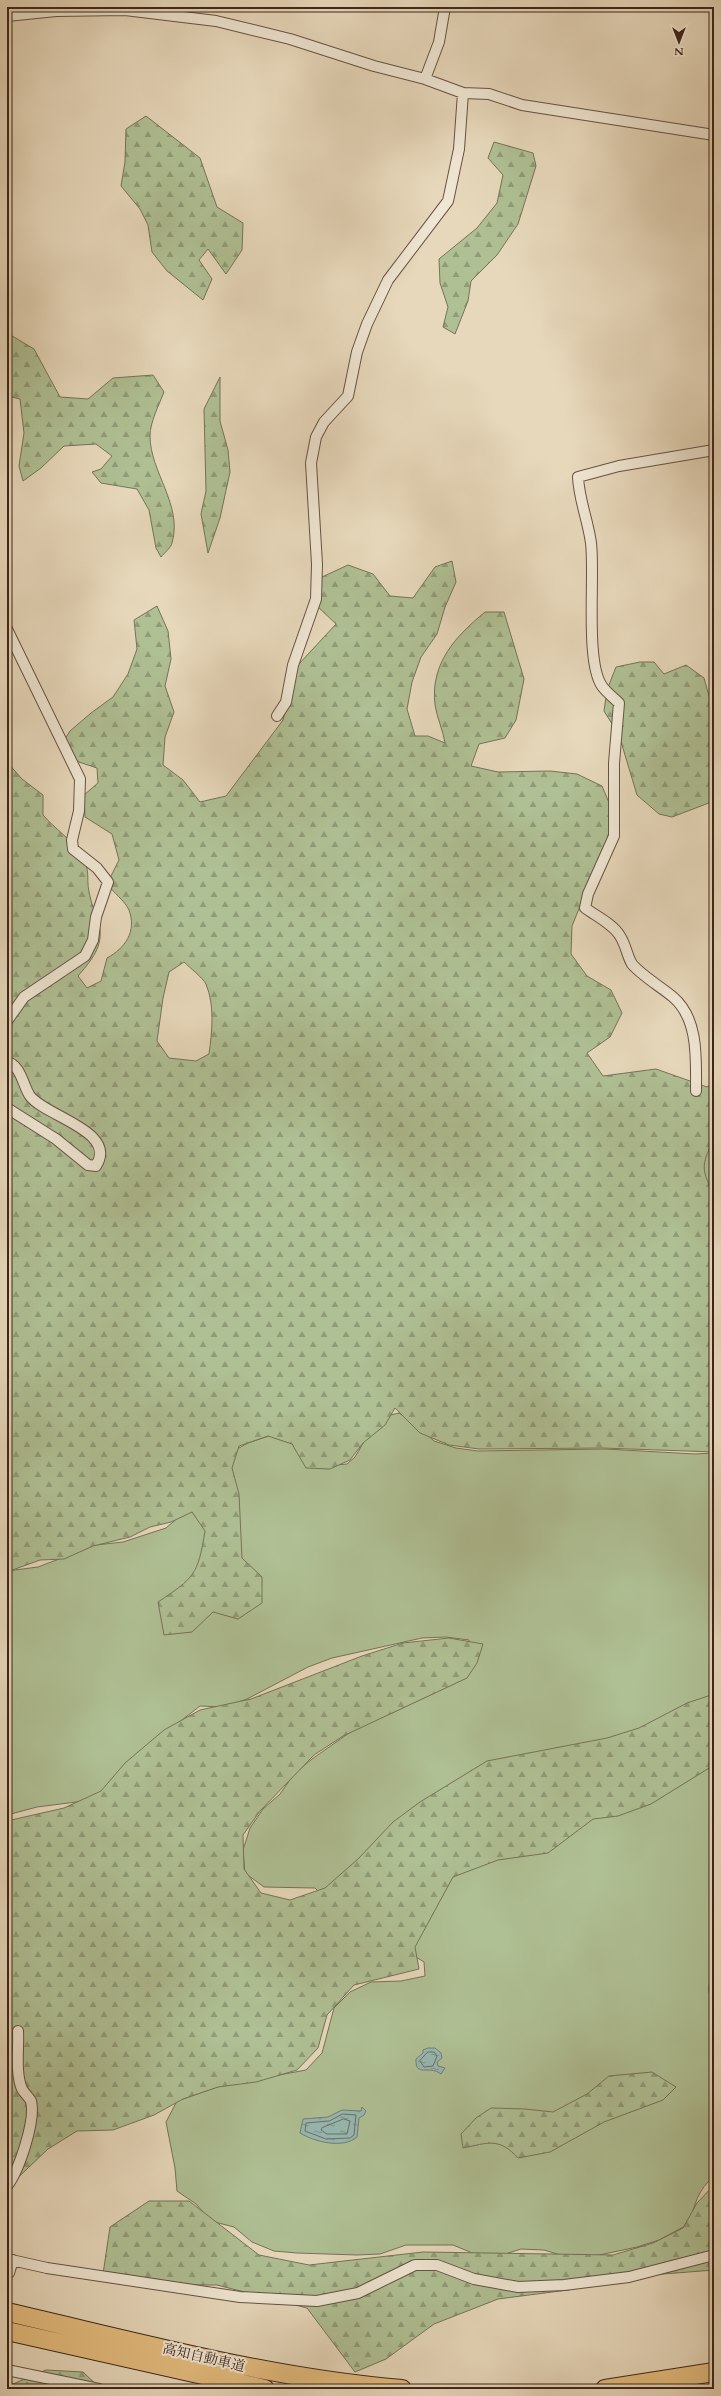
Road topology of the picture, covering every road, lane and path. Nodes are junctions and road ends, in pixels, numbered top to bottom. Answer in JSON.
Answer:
{"nodes":[{"id":1,"x":445,"y":7,"type":"edge"},
{"id":2,"x":7,"y":16,"type":"edge"},
{"id":3,"x":425,"y":79,"type":"junction"},
{"id":4,"x":463,"y":93,"type":"junction"},
{"id":5,"x":714,"y":135,"type":"edge"},
{"id":6,"x":714,"y":450,"type":"edge"},
{"id":7,"x":7,"y":629,"type":"edge"},
{"id":8,"x":277,"y":716,"type":"dead end"},
{"id":9,"x":7,"y":1020,"type":"edge"},
{"id":10,"x":7,"y":1062,"type":"edge"},
{"id":11,"x":696,"y":1091,"type":"dead end"},
{"id":12,"x":7,"y":1108,"type":"edge"},
{"id":13,"x":18,"y":2031,"type":"dead end"},
{"id":14,"x":7,"y":2186,"type":"edge"},
{"id":15,"x":714,"y":2255,"type":"edge"},
{"id":16,"x":10,"y":2260,"type":"edge"},
{"id":17,"x":9,"y":2273,"type":"dead end"},
{"id":18,"x":7,"y":2312,"type":"edge"},
{"id":19,"x":7,"y":2331,"type":"edge"},
{"id":20,"x":7,"y":2370,"type":"edge"},
{"id":21,"x":714,"y":2372,"type":"edge"},
{"id":22,"x":99,"y":2389,"type":"edge"},
{"id":23,"x":265,"y":2389,"type":"edge"},
{"id":24,"x":402,"y":2389,"type":"edge"},
{"id":25,"x":605,"y":2389,"type":"edge"}],
"edges":[{"from":1,"to":3,"type":"street"},
{"from":2,"to":3,"type":"street"},
{"from":3,"to":4,"type":"street"},
{"from":4,"to":5,"type":"street"},
{"from":4,"to":8,"type":"street"},
{"from":6,"to":11,"type":"street"},
{"from":7,"to":9,"type":"street"},
{"from":10,"to":12,"type":"street"},
{"from":13,"to":14,"type":"street"},
{"from":15,"to":16,"type":"street"},
{"from":16,"to":17,"type":"street"},
{"from":18,"to":24,"type":"highway","name":"高知自動車道"},
{"from":19,"to":23,"type":"highway","name":"高知自動車道"},
{"from":20,"to":22,"type":"street"},
{"from":21,"to":25,"type":"highway"}]}
